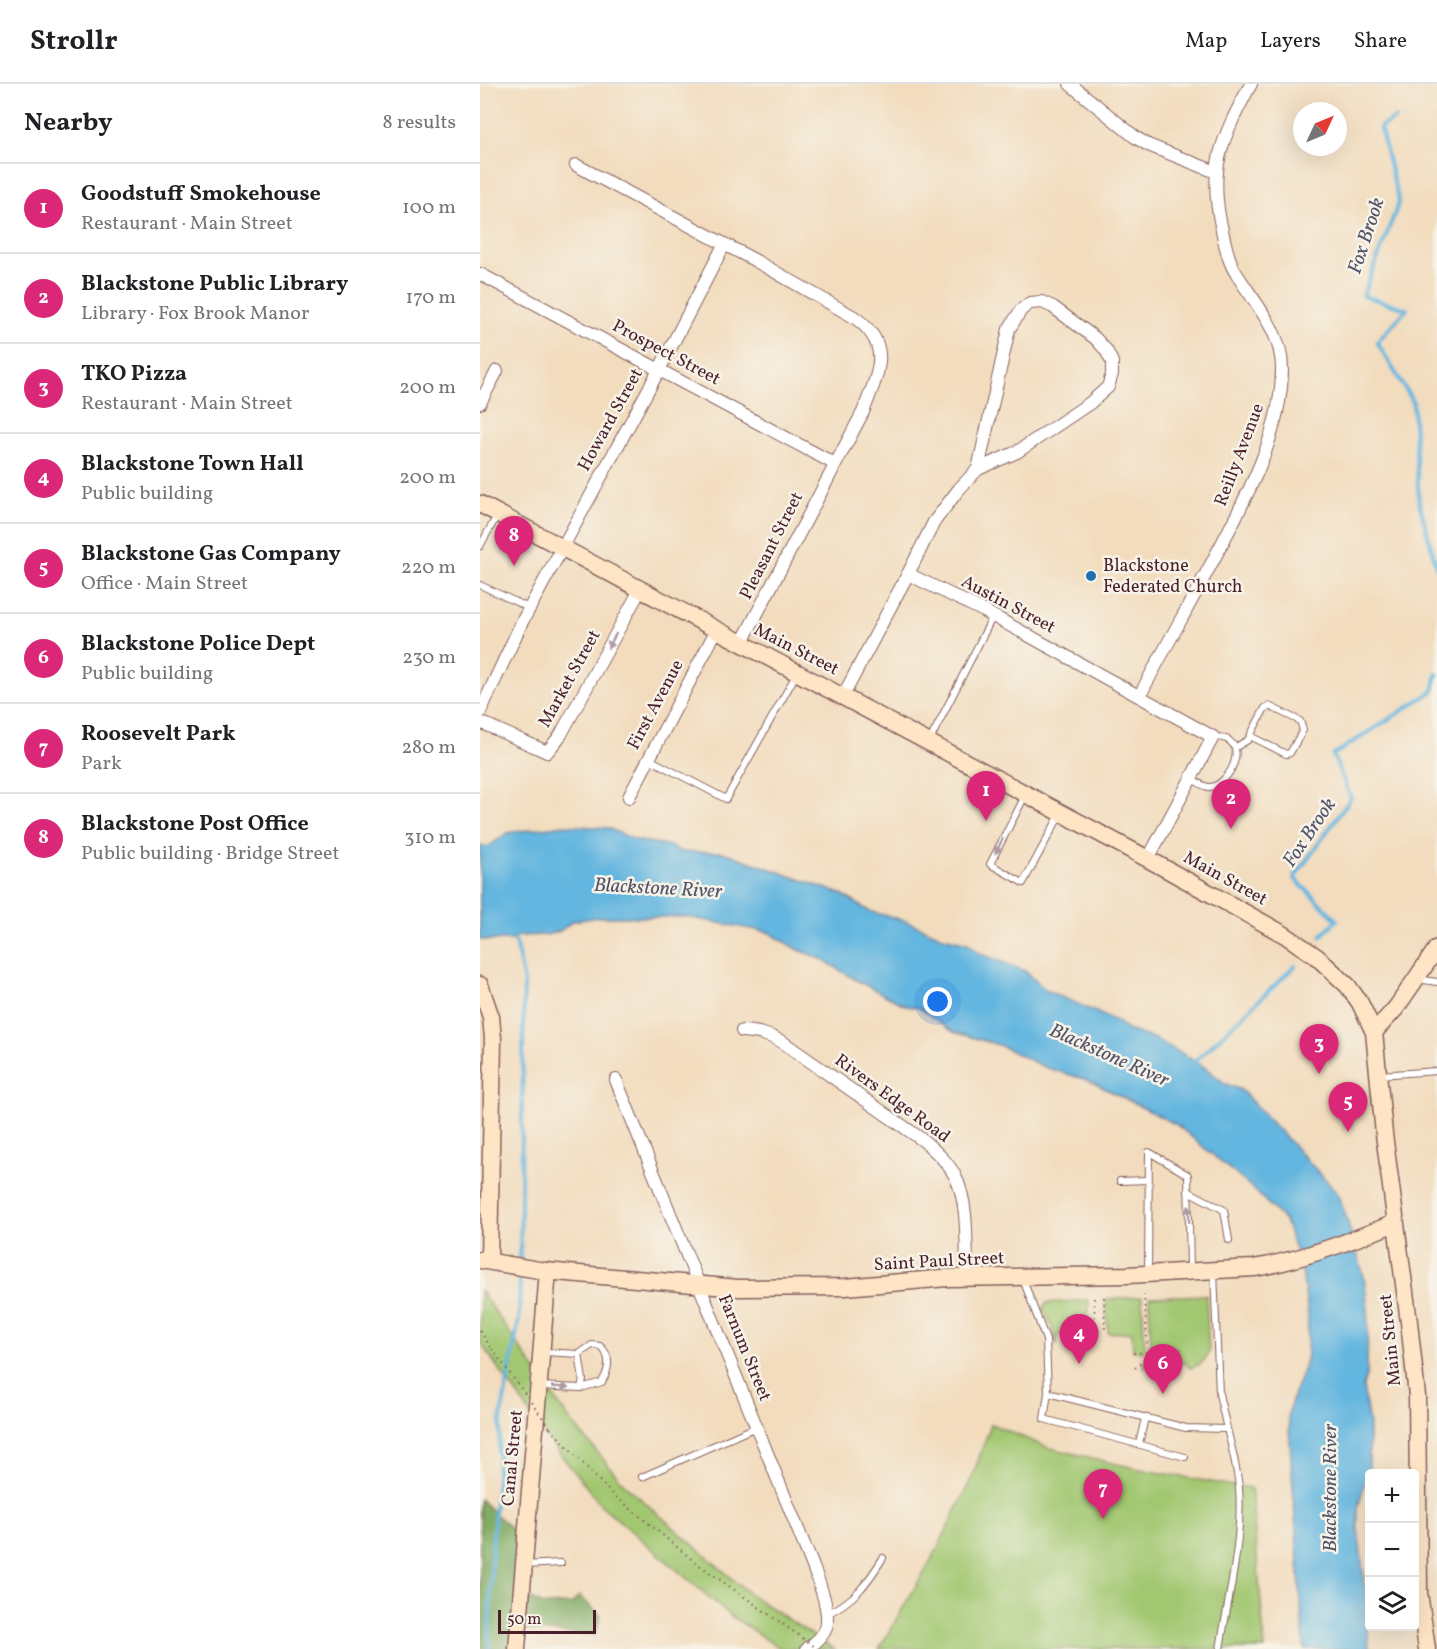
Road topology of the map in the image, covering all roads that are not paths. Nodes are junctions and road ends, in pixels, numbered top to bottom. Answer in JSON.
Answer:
{"nodes":[{"id":1,"x":1070,"y":84,"type":"edge"},
{"id":2,"x":1251,"y":84,"type":"edge"},
{"id":3,"x":576,"y":165,"type":"dead end"},
{"id":4,"x":1216,"y":172,"type":"junction"},
{"id":5,"x":724,"y":245,"type":"junction"},
{"id":6,"x":480,"y":274,"type":"edge"},
{"id":7,"x":659,"y":370,"type":"junction"},
{"id":8,"x":497,"y":371,"type":"dead end"},
{"id":9,"x":480,"y":403,"type":"edge"},
{"id":10,"x":835,"y":464,"type":"junction"},
{"id":11,"x":978,"y":469,"type":"junction"},
{"id":12,"x":480,"y":504,"type":"edge"},
{"id":13,"x":498,"y":514,"type":"junction"},
{"id":14,"x":480,"y":546,"type":"edge"},
{"id":15,"x":562,"y":548,"type":"junction"},
{"id":16,"x":908,"y":574,"type":"junction"},
{"id":17,"x":480,"y":585,"type":"edge"},
{"id":18,"x":640,"y":590,"type":"junction"},
{"id":19,"x":529,"y":608,"type":"junction"},
{"id":20,"x":993,"y":616,"type":"junction"},
{"id":21,"x":716,"y":631,"type":"junction"},
{"id":22,"x":741,"y":644,"type":"junction"},
{"id":23,"x":798,"y":673,"type":"junction"},
{"id":24,"x":1140,"y":695,"type":"junction"},
{"id":25,"x":843,"y":696,"type":"junction"},
{"id":26,"x":480,"y":712,"type":"edge"},
{"id":27,"x":480,"y":722,"type":"edge"},
{"id":28,"x":1213,"y":736,"type":"junction"},
{"id":29,"x":1250,"y":736,"type":"junction"},
{"id":30,"x":929,"y":742,"type":"junction"},
{"id":31,"x":1236,"y":747,"type":"junction"},
{"id":32,"x":649,"y":759,"type":"junction"},
{"id":33,"x":1190,"y":779,"type":"junction"},
{"id":34,"x":1026,"y":794,"type":"junction"},
{"id":35,"x":629,"y":797,"type":"dead end"},
{"id":36,"x":1061,"y":813,"type":"junction"},
{"id":37,"x":1148,"y":859,"type":"junction"},
{"id":38,"x":1437,"y":948,"type":"edge"},
{"id":39,"x":1416,"y":978,"type":"junction"},
{"id":40,"x":1437,"y":982,"type":"edge"},
{"id":41,"x":480,"y":985,"type":"edge"},
{"id":42,"x":742,"y":1031,"type":"dead end"},
{"id":43,"x":1374,"y":1032,"type":"junction"},
{"id":44,"x":1437,"y":1071,"type":"edge"},
{"id":45,"x":1379,"y":1075,"type":"junction"},
{"id":46,"x":616,"y":1080,"type":"dead end"},
{"id":47,"x":1148,"y":1180,"type":"junction"},
{"id":48,"x":1120,"y":1181,"type":"dead end"},
{"id":49,"x":1188,"y":1191,"type":"junction"},
{"id":50,"x":1395,"y":1223,"type":"junction"},
{"id":51,"x":1229,"y":1240,"type":"dead end"},
{"id":52,"x":484,"y":1261,"type":"edge"},
{"id":53,"x":548,"y":1271,"type":"junction"},
{"id":54,"x":1214,"y":1271,"type":"junction"},
{"id":55,"x":1190,"y":1272,"type":"junction"},
{"id":56,"x":1148,"y":1274,"type":"junction"},
{"id":57,"x":967,"y":1277,"type":"junction"},
{"id":58,"x":1022,"y":1277,"type":"junction"},
{"id":59,"x":699,"y":1285,"type":"junction"},
{"id":60,"x":541,"y":1352,"type":"junction"},
{"id":61,"x":579,"y":1354,"type":"junction"},
{"id":62,"x":539,"y":1386,"type":"junction"},
{"id":63,"x":581,"y":1388,"type":"junction"},
{"id":64,"x":1048,"y":1393,"type":"junction"},
{"id":65,"x":1145,"y":1418,"type":"junction"},
{"id":66,"x":757,"y":1427,"type":"junction"},
{"id":67,"x":1227,"y":1429,"type":"junction"},
{"id":68,"x":1139,"y":1444,"type":"junction"},
{"id":69,"x":1185,"y":1457,"type":"dead end"},
{"id":70,"x":642,"y":1477,"type":"dead end"},
{"id":71,"x":883,"y":1558,"type":"dead end"},
{"id":72,"x":561,"y":1563,"type":"dead end"},
{"id":73,"x":524,"y":1565,"type":"junction"},
{"id":74,"x":826,"y":1615,"type":"junction"},
{"id":75,"x":517,"y":1649,"type":"edge"},
{"id":76,"x":807,"y":1649,"type":"edge"},
{"id":77,"x":1220,"y":1649,"type":"edge"},
{"id":78,"x":1427,"y":1649,"type":"edge"}],
"edges":[{"from":1,"to":4,"type":"street"},
{"from":2,"to":4,"type":"street","name":"Reilly Avenue"},
{"from":3,"to":5,"type":"street"},
{"from":4,"to":24,"type":"street","name":"Reilly Avenue"},
{"from":5,"to":7,"type":"street","name":"Howard Street"},
{"from":5,"to":10,"type":"street"},
{"from":6,"to":7,"type":"street","name":"Prospect Street"},
{"from":7,"to":10,"type":"street","name":"Prospect Street"},
{"from":7,"to":15,"type":"street","name":"Howard Street"},
{"from":8,"to":9,"type":"street"},
{"from":10,"to":22,"type":"street","name":"Pleasant Street"},
{"from":11,"to":11,"type":"street"},
{"from":11,"to":16,"type":"street"},
{"from":12,"to":13,"type":"main road","name":"Main Street"},
{"from":13,"to":14,"type":"lane"},
{"from":13,"to":15,"type":"main road","name":"Main Street"},
{"from":15,"to":18,"type":"main road","name":"Main Street"},
{"from":15,"to":19,"type":"street","name":"Howard Street"},
{"from":16,"to":20,"type":"street","name":"Austin Street"},
{"from":16,"to":25,"type":"street"},
{"from":17,"to":19,"type":"lane"},
{"from":18,"to":21,"type":"main road","name":"Main Street"},
{"from":18,"to":27,"type":"street","name":"Market Street","one_way":true},
{"from":19,"to":26,"type":"street","name":"Howard Street"},
{"from":20,"to":24,"type":"street","name":"Austin Street"},
{"from":20,"to":30,"type":"lane"},
{"from":21,"to":22,"type":"main road","name":"Main Street"},
{"from":21,"to":32,"type":"street","name":"First Avenue"},
{"from":22,"to":23,"type":"main road","name":"Main Street"},
{"from":23,"to":25,"type":"main road","name":"Main Street"},
{"from":23,"to":32,"type":"lane"},
{"from":24,"to":28,"type":"street","name":"Austin Street"},
{"from":25,"to":30,"type":"main road","name":"Main Street"},
{"from":28,"to":31,"type":"lane"},
{"from":28,"to":33,"type":"street"},
{"from":29,"to":29,"type":"lane"},
{"from":29,"to":31,"type":"lane"},
{"from":30,"to":34,"type":"main road","name":"Main Street"},
{"from":31,"to":33,"type":"lane"},
{"from":32,"to":35,"type":"street","name":"First Avenue"},
{"from":33,"to":37,"type":"street"},
{"from":34,"to":36,"type":"main road","name":"Main Street"},
{"from":34,"to":36,"type":"lane","one_way":true},
{"from":36,"to":37,"type":"main road","name":"Main Street"},
{"from":37,"to":43,"type":"main road","name":"Main Street"},
{"from":38,"to":39,"type":"main road"},
{"from":39,"to":40,"type":"lane"},
{"from":39,"to":43,"type":"main road"},
{"from":41,"to":52,"type":"main road"},
{"from":42,"to":57,"type":"street","name":"Rivers Edge Road"},
{"from":43,"to":45,"type":"main road","name":"Main Street"},
{"from":44,"to":45,"type":"lane"},
{"from":45,"to":50,"type":"main road","name":"Main Street"},
{"from":46,"to":59,"type":"street","name":"Farnum Street"},
{"from":47,"to":48,"type":"lane"},
{"from":47,"to":49,"type":"lane"},
{"from":47,"to":56,"type":"lane"},
{"from":49,"to":51,"type":"lane"},
{"from":55,"to":49,"type":"lane","one_way":true},
{"from":50,"to":54,"type":"main road","name":"Saint Paul Street"},
{"from":50,"to":78,"type":"main road","name":"Main Street"},
{"from":52,"to":53,"type":"main road","name":"Saint Paul Street"},
{"from":53,"to":59,"type":"main road","name":"Saint Paul Street"},
{"from":53,"to":60,"type":"main road","name":"Canal Street"},
{"from":54,"to":55,"type":"main road","name":"Saint Paul Street"},
{"from":54,"to":67,"type":"lane"},
{"from":55,"to":56,"type":"main road","name":"Saint Paul Street"},
{"from":56,"to":58,"type":"main road","name":"Saint Paul Street"},
{"from":57,"to":58,"type":"main road","name":"Saint Paul Street"},
{"from":57,"to":59,"type":"main road","name":"Saint Paul Street"},
{"from":58,"to":64,"type":"lane"},
{"from":59,"to":66,"type":"street","name":"Farnum Street"},
{"from":60,"to":61,"type":"lane"},
{"from":60,"to":62,"type":"main road","name":"Canal Street"},
{"from":61,"to":63,"type":"lane"},
{"from":61,"to":63,"type":"lane"},
{"from":62,"to":63,"type":"lane","one_way":true},
{"from":62,"to":73,"type":"main road","name":"Canal Street"},
{"from":64,"to":65,"type":"lane"},
{"from":64,"to":68,"type":"lane"},
{"from":65,"to":67,"type":"lane"},
{"from":65,"to":68,"type":"lane"},
{"from":66,"to":70,"type":"lane"},
{"from":66,"to":74,"type":"street","name":"Farnum Street"},
{"from":67,"to":77,"type":"lane"},
{"from":68,"to":69,"type":"lane"},
{"from":71,"to":74,"type":"lane"},
{"from":72,"to":73,"type":"lane"},
{"from":73,"to":75,"type":"main road","name":"Canal Street"},
{"from":74,"to":76,"type":"street","name":"Farnum Street"}]}
